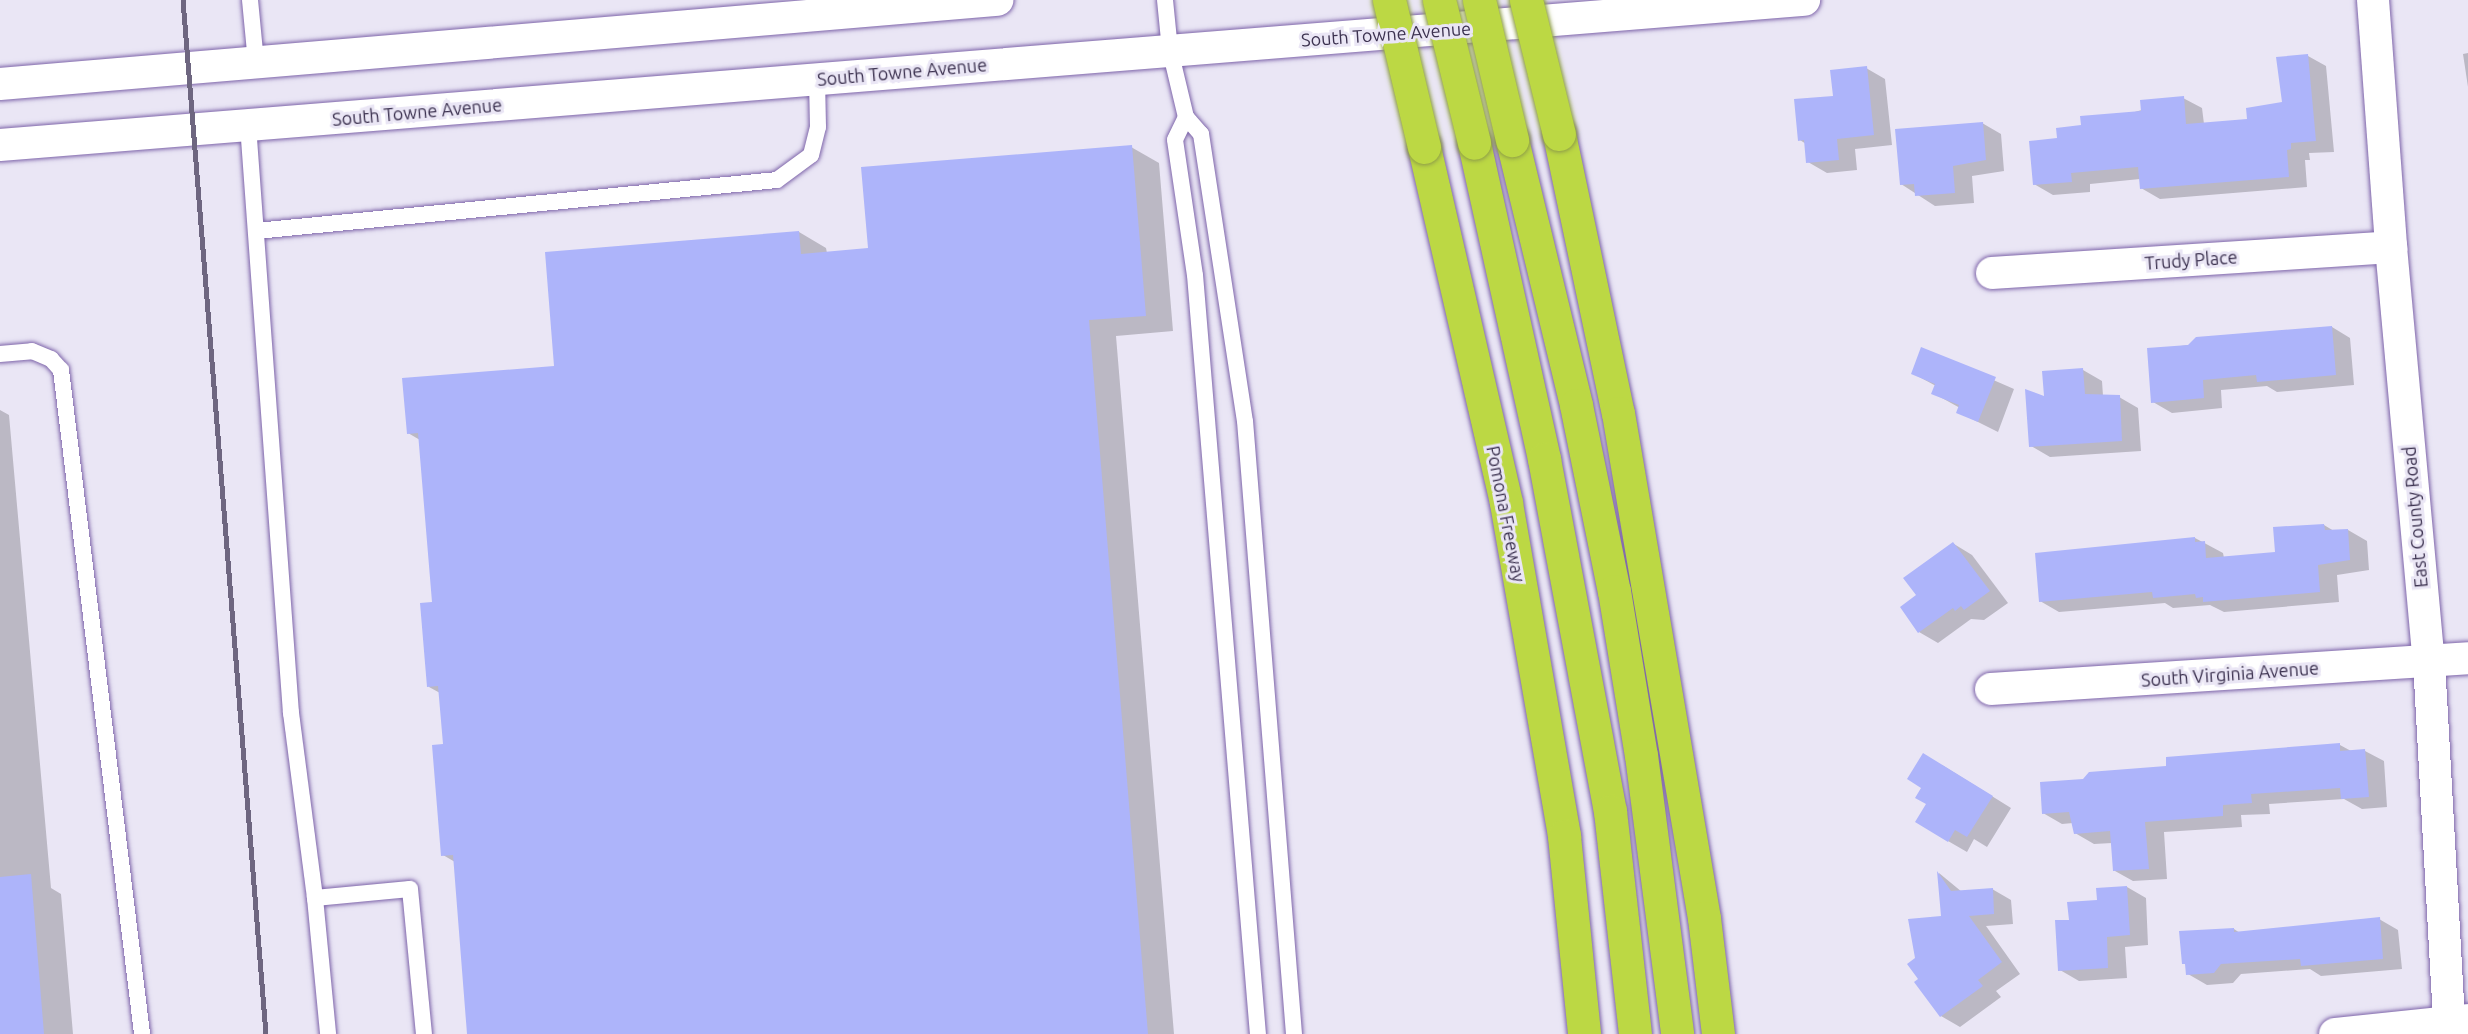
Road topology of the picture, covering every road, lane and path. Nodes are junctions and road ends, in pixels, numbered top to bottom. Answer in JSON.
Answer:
{"nodes":[{"id":1,"x":250,"y":0,"type":"edge"},
{"id":2,"x":997,"y":0,"type":"edge"},
{"id":3,"x":1165,"y":0,"type":"edge"},
{"id":4,"x":1389,"y":0,"type":"edge"},
{"id":5,"x":1439,"y":0,"type":"edge"},
{"id":6,"x":1479,"y":0,"type":"edge"},
{"id":7,"x":1526,"y":0,"type":"edge"},
{"id":8,"x":1804,"y":0,"type":"edge"},
{"id":9,"x":2373,"y":0,"type":"edge"},
{"id":10,"x":756,"y":10,"type":"edge"},
{"id":11,"x":1170,"y":50,"type":"junction"},
{"id":12,"x":256,"y":62,"type":"junction"},
{"id":13,"x":817,"y":80,"type":"junction"},
{"id":14,"x":0,"y":84,"type":"edge"},
{"id":15,"x":1186,"y":117,"type":"junction"},
{"id":16,"x":248,"y":125,"type":"junction"},
{"id":17,"x":0,"y":146,"type":"edge"},
{"id":18,"x":256,"y":231,"type":"junction"},
{"id":19,"x":2391,"y":247,"type":"junction"},
{"id":20,"x":1992,"y":273,"type":"dead end"},
{"id":21,"x":0,"y":354,"type":"edge"},
{"id":22,"x":2468,"y":658,"type":"edge"},
{"id":23,"x":2429,"y":662,"type":"junction"},
{"id":24,"x":1991,"y":689,"type":"dead end"},
{"id":25,"x":315,"y":898,"type":"junction"},
{"id":26,"x":2456,"y":1025,"type":"edge"},
{"id":27,"x":142,"y":1034,"type":"edge"},
{"id":28,"x":328,"y":1034,"type":"edge"},
{"id":29,"x":424,"y":1034,"type":"edge"},
{"id":30,"x":1258,"y":1034,"type":"edge"},
{"id":31,"x":1294,"y":1034,"type":"edge"},
{"id":32,"x":1584,"y":1034,"type":"edge"},
{"id":33,"x":1635,"y":1034,"type":"edge"},
{"id":34,"x":1677,"y":1034,"type":"edge"},
{"id":35,"x":1718,"y":1034,"type":"edge"},
{"id":36,"x":2335,"y":1034,"type":"edge"}],
"edges":[{"from":1,"to":12,"type":"lane"},
{"from":2,"to":10,"type":"street"},
{"from":3,"to":11,"type":"lane"},
{"from":4,"to":32,"type":"highway","name":"Pomona Freeway","bridge":true},
{"from":5,"to":33,"type":"highway","bridge":true},
{"from":6,"to":34,"type":"highway","bridge":true},
{"from":7,"to":35,"type":"highway","bridge":true},
{"from":8,"to":11,"type":"street","name":"South Towne Avenue"},
{"from":9,"to":19,"type":"street","name":"East County Road"},
{"from":10,"to":12,"type":"street"},
{"from":11,"to":13,"type":"street","name":"South Towne Avenue"},
{"from":11,"to":15,"type":"lane"},
{"from":12,"to":14,"type":"street"},
{"from":13,"to":16,"type":"street","name":"South Towne Avenue"},
{"from":13,"to":18,"type":"lane"},
{"from":15,"to":30,"type":"lane"},
{"from":15,"to":31,"type":"lane"},
{"from":16,"to":17,"type":"street","name":"South Towne Avenue"},
{"from":16,"to":18,"type":"lane"},
{"from":18,"to":25,"type":"lane"},
{"from":19,"to":20,"type":"street","name":"Trudy Place"},
{"from":19,"to":23,"type":"street","name":"East County Road"},
{"from":21,"to":27,"type":"lane"},
{"from":22,"to":23,"type":"street","name":"South Virginia Avenue"},
{"from":23,"to":24,"type":"street","name":"South Virginia Avenue"},
{"from":23,"to":26,"type":"street","name":"East County Road"},
{"from":25,"to":28,"type":"lane"},
{"from":25,"to":29,"type":"lane"},
{"from":26,"to":36,"type":"street"}]}
